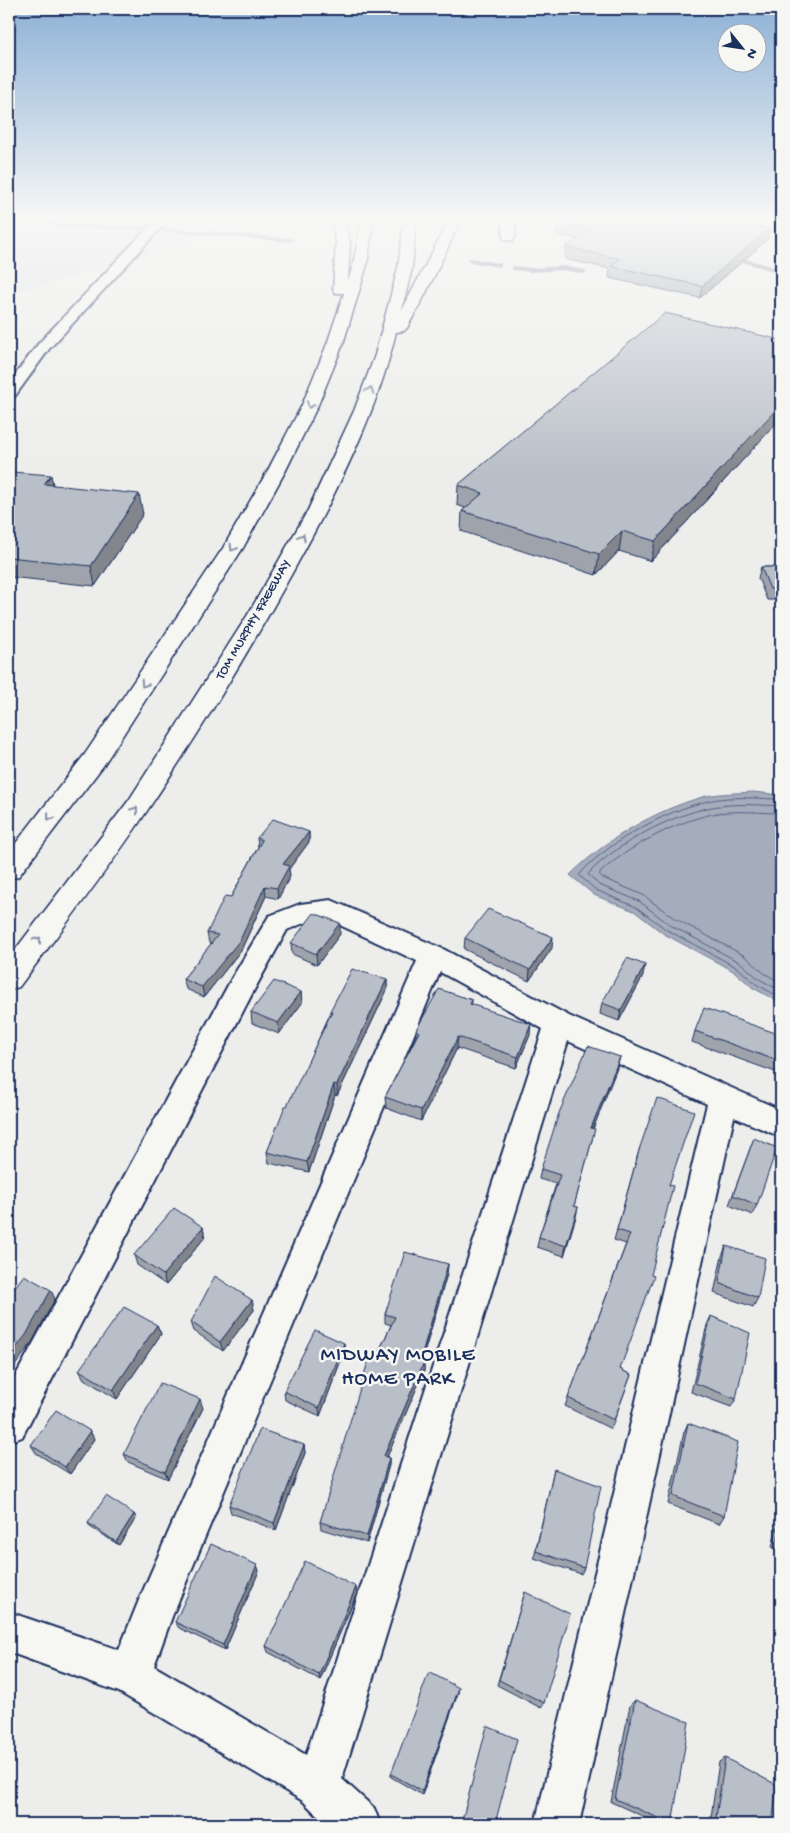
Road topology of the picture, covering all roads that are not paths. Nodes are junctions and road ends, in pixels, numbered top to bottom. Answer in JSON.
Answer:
{"nodes":[{"id":1,"x":84,"y":304,"type":"edge"},
{"id":2,"x":339,"y":304,"type":"edge"},
{"id":3,"x":348,"y":304,"type":"edge"},
{"id":4,"x":396,"y":304,"type":"edge"},
{"id":5,"x":413,"y":304,"type":"edge"},
{"id":6,"x":335,"y":344,"type":"junction"},
{"id":7,"x":383,"y":355,"type":"junction"},
{"id":8,"x":9,"y":393,"type":"edge"},
{"id":9,"x":9,"y":870,"type":"edge"},
{"id":10,"x":434,"y":956,"type":"junction"},
{"id":11,"x":9,"y":979,"type":"edge"},
{"id":12,"x":559,"y":1024,"type":"junction"},
{"id":13,"x":723,"y":1098,"type":"junction"},
{"id":14,"x":781,"y":1124,"type":"edge"},
{"id":15,"x":9,"y":1424,"type":"edge"},
{"id":16,"x":9,"y":1632,"type":"edge"},
{"id":17,"x":130,"y":1675,"type":"junction"},
{"id":18,"x":318,"y":1786,"type":"junction"},
{"id":19,"x":358,"y":1824,"type":"edge"},
{"id":20,"x":558,"y":1824,"type":"edge"}],
"edges":[{"from":1,"to":8,"type":"street"},
{"from":2,"to":6,"type":"highway"},
{"from":3,"to":6,"type":"highway"},
{"from":4,"to":7,"type":"highway","name":"TOM MURPHY FREEWAY"},
{"from":5,"to":7,"type":"highway"},
{"from":6,"to":9,"type":"highway","one_way":true},
{"from":11,"to":7,"type":"highway","name":"TOM MURPHY FREEWAY","one_way":true},
{"from":10,"to":12,"type":"street"},
{"from":10,"to":15,"type":"street"},
{"from":10,"to":17,"type":"street"},
{"from":12,"to":13,"type":"street"},
{"from":12,"to":18,"type":"street"},
{"from":13,"to":14,"type":"street"},
{"from":13,"to":20,"type":"street"},
{"from":16,"to":17,"type":"street"},
{"from":17,"to":18,"type":"street"},
{"from":18,"to":19,"type":"street"}]}
